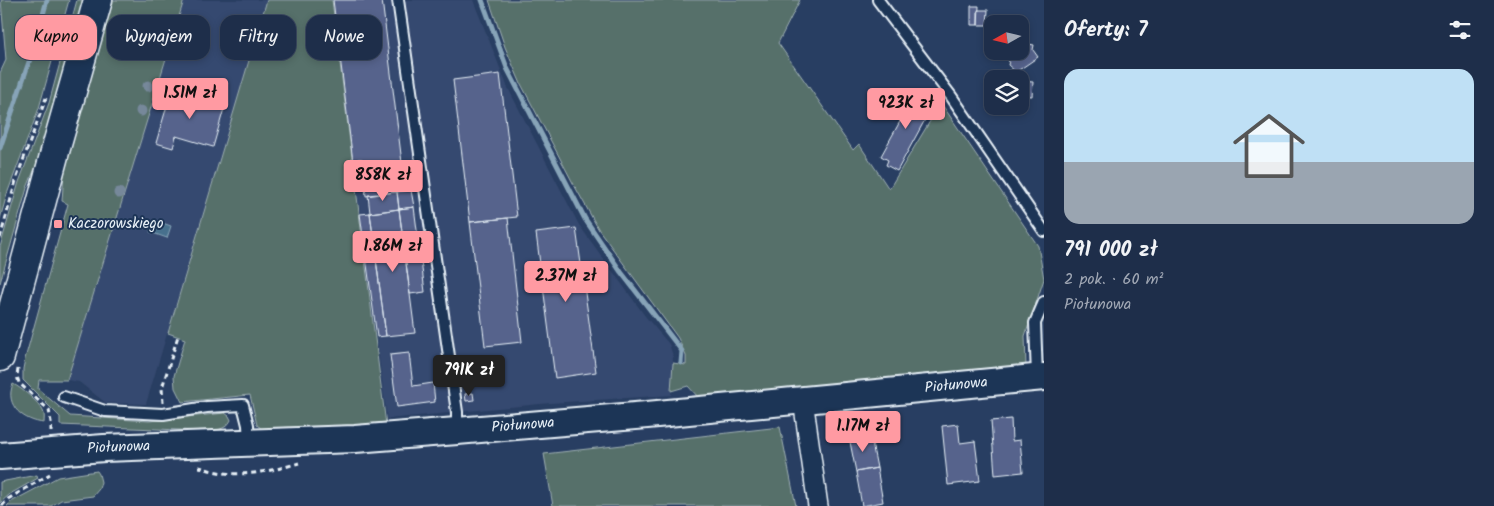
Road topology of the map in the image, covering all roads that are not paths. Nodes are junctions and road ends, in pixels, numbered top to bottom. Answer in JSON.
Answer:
{"nodes":[{"id":1,"x":98,"y":0,"type":"edge"},
{"id":2,"x":398,"y":0,"type":"edge"},
{"id":3,"x":878,"y":0,"type":"edge"},
{"id":4,"x":1044,"y":231,"type":"edge"},
{"id":5,"x":1044,"y":302,"type":"edge"},
{"id":6,"x":8,"y":366,"type":"edge"},
{"id":7,"x":1041,"y":377,"type":"edge"},
{"id":8,"x":64,"y":397,"type":"dead end"},
{"id":9,"x":803,"y":400,"type":"junction"},
{"id":10,"x":457,"y":431,"type":"junction"},
{"id":11,"x":249,"y":443,"type":"junction"},
{"id":12,"x":0,"y":456,"type":"edge"},
{"id":13,"x":818,"y":506,"type":"edge"}],
"edges":[{"from":1,"to":6,"type":"main road"},
{"from":2,"to":10,"type":"lane"},
{"from":3,"to":4,"type":"lane"},
{"from":5,"to":7,"type":"lane"},
{"from":7,"to":9,"type":"street","name":"Piołunowa"},
{"from":8,"to":11,"type":"lane"},
{"from":9,"to":10,"type":"street","name":"Piołunowa"},
{"from":9,"to":13,"type":"street"},
{"from":10,"to":11,"type":"street","name":"Piołunowa"},
{"from":11,"to":12,"type":"street","name":"Piołunowa"}]}
